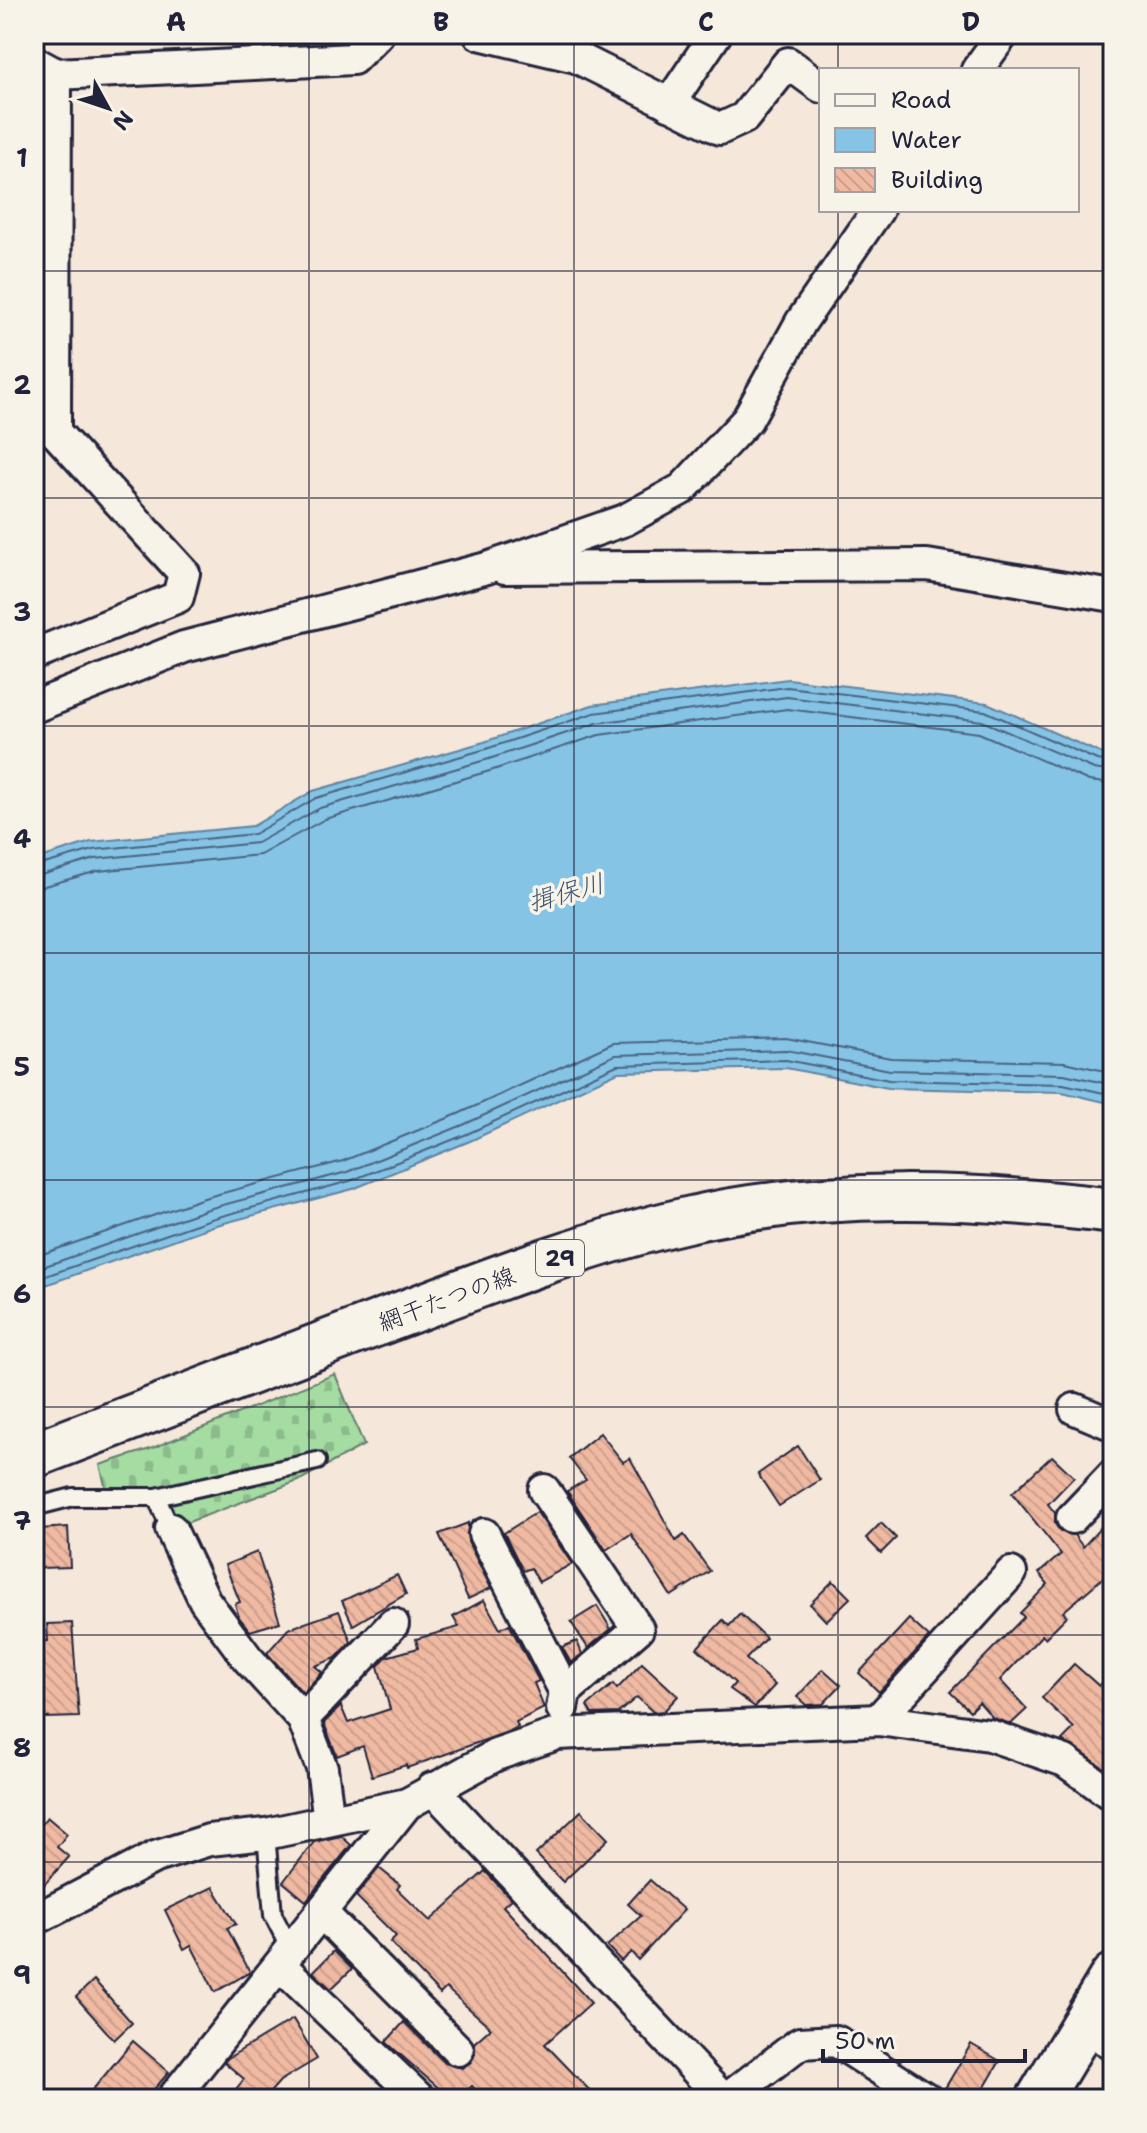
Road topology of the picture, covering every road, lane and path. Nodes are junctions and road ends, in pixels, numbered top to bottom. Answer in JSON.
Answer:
{"nodes":[{"id":1,"x":378,"y":34,"type":"edge"},
{"id":2,"x":479,"y":34,"type":"edge"},
{"id":3,"x":716,"y":34,"type":"edge"},
{"id":4,"x":1003,"y":34,"type":"edge"},
{"id":5,"x":577,"y":45,"type":"edge"},
{"id":6,"x":45,"y":68,"type":"edge"},
{"id":7,"x":978,"y":68,"type":"edge"},
{"id":8,"x":819,"y":86,"type":"edge"},
{"id":9,"x":669,"y":104,"type":"junction"},
{"id":10,"x":877,"y":212,"type":"edge"},
{"id":11,"x":34,"y":409,"type":"edge"},
{"id":12,"x":55,"y":432,"type":"junction"},
{"id":13,"x":487,"y":568,"type":"junction"},
{"id":14,"x":1113,"y":596,"type":"edge"},
{"id":15,"x":34,"y":655,"type":"edge"},
{"id":16,"x":34,"y":707,"type":"edge"},
{"id":17,"x":1113,"y":1211,"type":"edge"},
{"id":18,"x":1075,"y":1409,"type":"dead end"},
{"id":19,"x":1113,"y":1425,"type":"edge"},
{"id":20,"x":34,"y":1455,"type":"edge"},
{"id":21,"x":317,"y":1461,"type":"dead end"},
{"id":22,"x":1113,"y":1475,"type":"edge"},
{"id":23,"x":544,"y":1490,"type":"dead end"},
{"id":24,"x":156,"y":1497,"type":"junction"},
{"id":25,"x":34,"y":1507,"type":"edge"},
{"id":26,"x":1072,"y":1518,"type":"dead end"},
{"id":27,"x":171,"y":1529,"type":"joint"},
{"id":28,"x":484,"y":1534,"type":"dead end"},
{"id":29,"x":1011,"y":1573,"type":"dead end"},
{"id":30,"x":393,"y":1624,"type":"dead end"},
{"id":31,"x":565,"y":1692,"type":"junction"},
{"id":32,"x":303,"y":1719,"type":"junction"},
{"id":33,"x":878,"y":1720,"type":"junction"},
{"id":34,"x":557,"y":1734,"type":"junction"},
{"id":35,"x":420,"y":1796,"type":"junction"},
{"id":36,"x":1113,"y":1796,"type":"edge"},
{"id":37,"x":329,"y":1820,"type":"junction"},
{"id":38,"x":266,"y":1834,"type":"junction"},
{"id":39,"x":321,"y":1912,"type":"junction"},
{"id":40,"x":34,"y":1914,"type":"edge"},
{"id":41,"x":285,"y":1958,"type":"junction"},
{"id":42,"x":1113,"y":1976,"type":"edge"},
{"id":43,"x":1098,"y":2035,"type":"edge"},
{"id":44,"x":458,"y":2050,"type":"dead end"},
{"id":45,"x":911,"y":2095,"type":"edge"},
{"id":46,"x":172,"y":2099,"type":"edge"},
{"id":47,"x":420,"y":2099,"type":"edge"},
{"id":48,"x":725,"y":2099,"type":"edge"},
{"id":49,"x":1039,"y":2099,"type":"edge"}],
"edges":[{"from":1,"to":6,"type":"street"},
{"from":2,"to":5,"type":"street"},
{"from":3,"to":9,"type":"street"},
{"from":4,"to":7,"type":"street"},
{"from":5,"to":9,"type":"street"},
{"from":6,"to":12,"type":"street"},
{"from":8,"to":9,"type":"street"},
{"from":10,"to":13,"type":"street"},
{"from":11,"to":12,"type":"street"},
{"from":12,"to":15,"type":"street"},
{"from":13,"to":14,"type":"street"},
{"from":13,"to":16,"type":"street"},
{"from":17,"to":20,"type":"main road","name":"網干たつの線","number":"29"},
{"from":18,"to":19,"type":"street"},
{"from":21,"to":24,"type":"lane"},
{"from":22,"to":26,"type":"street"},
{"from":23,"to":31,"type":"street"},
{"from":24,"to":25,"type":"lane"},
{"from":24,"to":27,"type":"lane"},
{"from":27,"to":32,"type":"street"},
{"from":28,"to":31,"type":"street"},
{"from":29,"to":33,"type":"street"},
{"from":30,"to":32,"type":"street"},
{"from":31,"to":34,"type":"street"},
{"from":32,"to":37,"type":"street"},
{"from":33,"to":34,"type":"street"},
{"from":33,"to":36,"type":"street"},
{"from":34,"to":35,"type":"street"},
{"from":35,"to":37,"type":"street"},
{"from":35,"to":39,"type":"street"},
{"from":35,"to":48,"type":"street"},
{"from":37,"to":38,"type":"street"},
{"from":38,"to":40,"type":"street"},
{"from":38,"to":41,"type":"lane"},
{"from":39,"to":41,"type":"street"},
{"from":39,"to":44,"type":"street"},
{"from":41,"to":46,"type":"street"},
{"from":41,"to":47,"type":"street"},
{"from":42,"to":43,"type":"main road"},
{"from":43,"to":49,"type":"main road"},
{"from":45,"to":48,"type":"street"}]}
